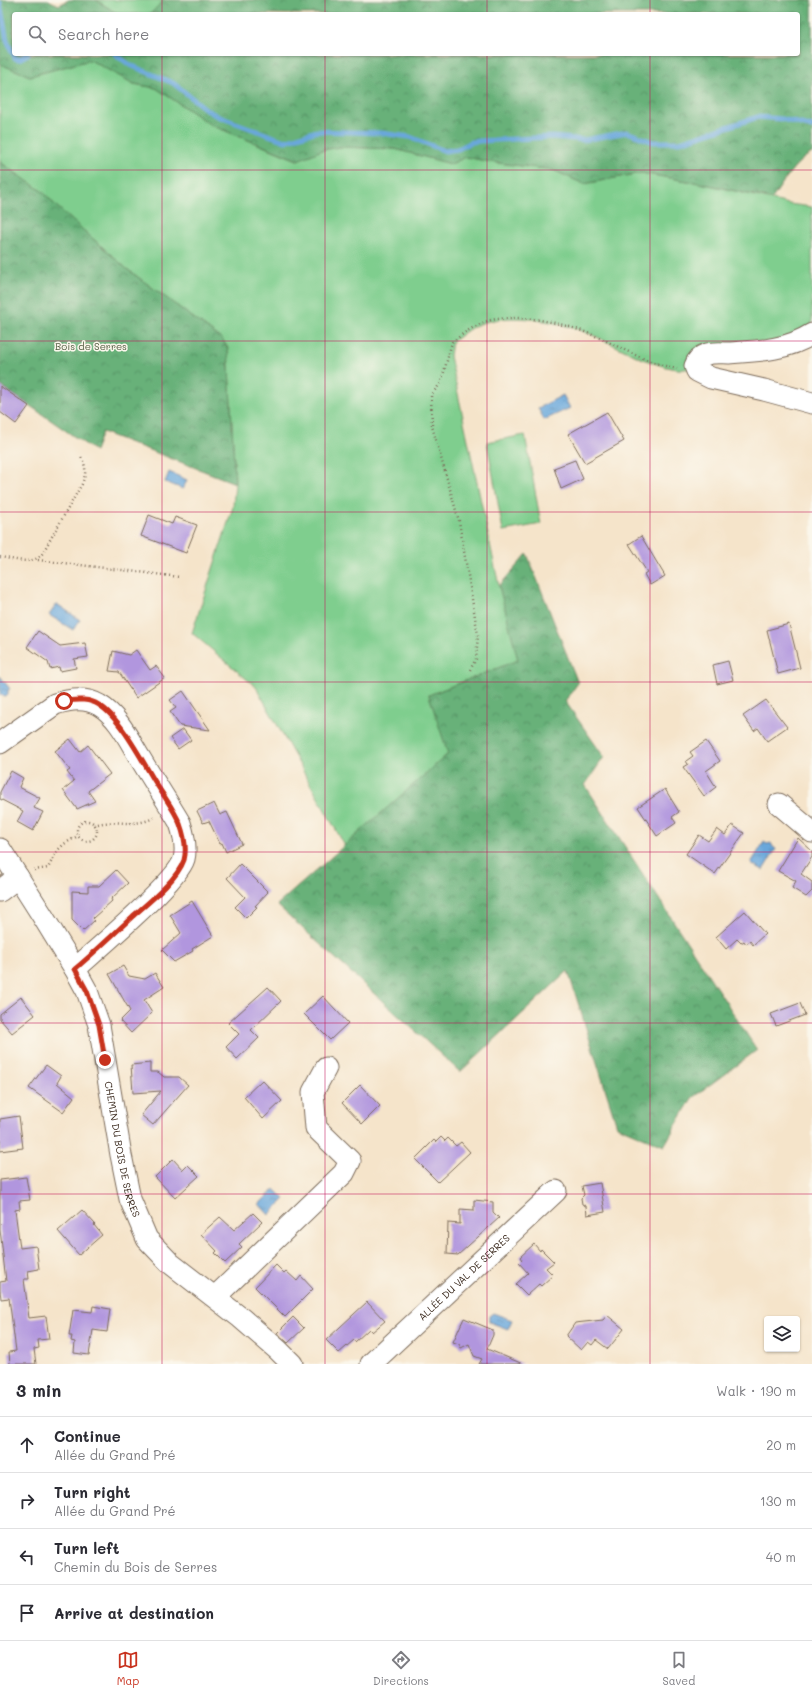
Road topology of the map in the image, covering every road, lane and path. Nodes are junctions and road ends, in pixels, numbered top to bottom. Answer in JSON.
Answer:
{"nodes":[{"id":1,"x":812,"y":334,"type":"edge"},
{"id":2,"x":695,"y":368,"type":"junction"},
{"id":3,"x":812,"y":403,"type":"edge"},
{"id":4,"x":81,"y":457,"type":"dead end"},
{"id":5,"x":0,"y":557,"type":"edge"},
{"id":6,"x":37,"y":560,"type":"junction"},
{"id":7,"x":180,"y":577,"type":"dead end"},
{"id":8,"x":470,"y":670,"type":"dead end"},
{"id":9,"x":0,"y":744,"type":"edge"},
{"id":10,"x":779,"y":804,"type":"dead end"},
{"id":11,"x":171,"y":808,"type":"junction"},
{"id":12,"x":94,"y":825,"type":"junction"},
{"id":13,"x":812,"y":832,"type":"edge"},
{"id":14,"x":78,"y":836,"type":"junction"},
{"id":15,"x":0,"y":849,"type":"edge"},
{"id":16,"x":25,"y":874,"type":"junction"},
{"id":17,"x":0,"y":891,"type":"edge"},
{"id":18,"x":75,"y":969,"type":"junction"},
{"id":19,"x":326,"y":1068,"type":"dead end"},
{"id":20,"x":556,"y":1191,"type":"dead end"},
{"id":21,"x":215,"y":1298,"type":"junction"},
{"id":22,"x":292,"y":1364,"type":"edge"},
{"id":23,"x":371,"y":1364,"type":"edge"}],
"edges":[{"from":1,"to":2,"type":"street"},
{"from":2,"to":3,"type":"street"},
{"from":2,"to":8,"type":"path"},
{"from":4,"to":6,"type":"path"},
{"from":5,"to":6,"type":"path"},
{"from":6,"to":7,"type":"path"},
{"from":9,"to":11,"type":"street"},
{"from":10,"to":13,"type":"street"},
{"from":11,"to":12,"type":"path"},
{"from":11,"to":18,"type":"street"},
{"from":12,"to":14,"type":"path"},
{"from":12,"to":14,"type":"path"},
{"from":14,"to":16,"type":"path"},
{"from":15,"to":16,"type":"street","name":"CHEMIN DU BOIS DE SERRES"},
{"from":16,"to":17,"type":"street"},
{"from":16,"to":18,"type":"street","name":"CHEMIN DU BOIS DE SERRES"},
{"from":18,"to":21,"type":"street","name":"CHEMIN DU BOIS DE SERRES"},
{"from":19,"to":21,"type":"street"},
{"from":20,"to":23,"type":"street","name":"ALLÉE DU VAL DE SERRES"},
{"from":21,"to":22,"type":"street","name":"CHEMIN DU BOIS DE SERRES"}]}
